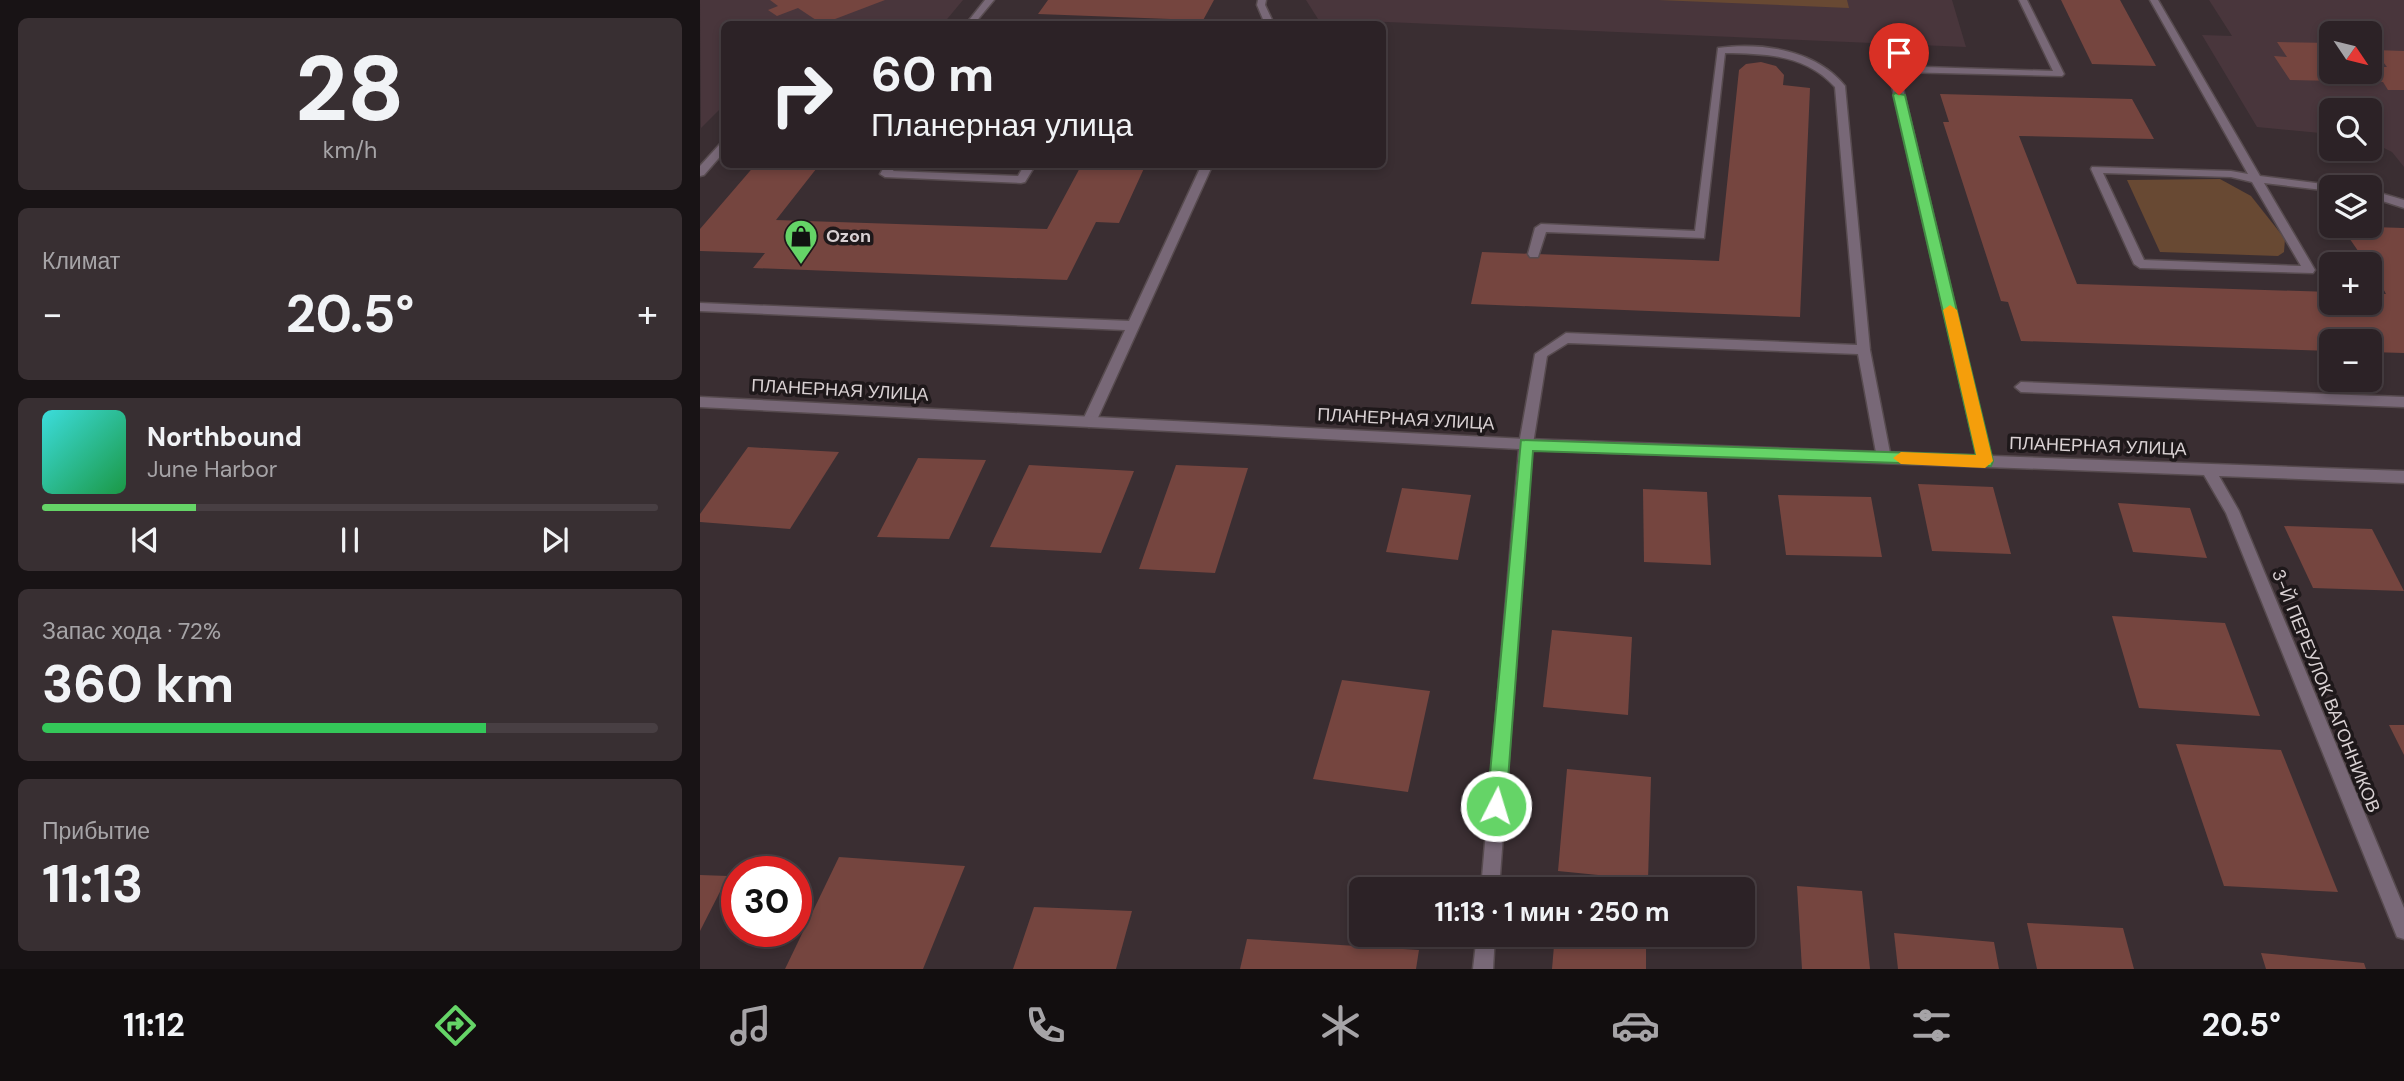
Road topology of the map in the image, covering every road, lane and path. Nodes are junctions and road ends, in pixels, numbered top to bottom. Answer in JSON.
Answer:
{"nodes":[{"id":1,"x":990,"y":0,"type":"edge"},
{"id":2,"x":1262,"y":0,"type":"edge"},
{"id":3,"x":2024,"y":0,"type":"edge"},
{"id":4,"x":2154,"y":0,"type":"edge"},
{"id":5,"x":972,"y":21,"type":"edge"},
{"id":6,"x":1269,"y":21,"type":"edge"},
{"id":7,"x":721,"y":149,"type":"edge"},
{"id":8,"x":889,"y":168,"type":"edge"},
{"id":9,"x":1028,"y":168,"type":"edge"},
{"id":10,"x":1206,"y":168,"type":"edge"},
{"id":11,"x":700,"y":173,"type":"edge"},
{"id":12,"x":2256,"y":179,"type":"junction"},
{"id":13,"x":2319,"y":187,"type":"edge"},
{"id":14,"x":2382,"y":198,"type":"edge"},
{"id":15,"x":2404,"y":204,"type":"edge"},
{"id":16,"x":1534,"y":254,"type":"dead end"},
{"id":17,"x":700,"y":307,"type":"edge"},
{"id":18,"x":1134,"y":326,"type":"junction"},
{"id":19,"x":1864,"y":350,"type":"junction"},
{"id":20,"x":2021,"y":387,"type":"dead end"},
{"id":21,"x":700,"y":402,"type":"edge"},
{"id":22,"x":2404,"y":402,"type":"edge"},
{"id":23,"x":1089,"y":422,"type":"junction"},
{"id":24,"x":1526,"y":444,"type":"junction"},
{"id":25,"x":1884,"y":458,"type":"junction"},
{"id":26,"x":1985,"y":461,"type":"junction"},
{"id":27,"x":2208,"y":470,"type":"junction"},
{"id":28,"x":2404,"y":477,"type":"edge"},
{"id":29,"x":1491,"y":877,"type":"edge"},
{"id":30,"x":2404,"y":930,"type":"edge"},
{"id":31,"x":1485,"y":947,"type":"edge"},
{"id":32,"x":1483,"y":969,"type":"edge"}],
"edges":[{"from":1,"to":5,"type":"street"},
{"from":2,"to":6,"type":"street"},
{"from":3,"to":26,"type":"street"},
{"from":4,"to":12,"type":"street"},
{"from":7,"to":11,"type":"street"},
{"from":8,"to":9,"type":"street"},
{"from":10,"to":18,"type":"street"},
{"from":12,"to":12,"type":"street"},
{"from":12,"to":13,"type":"street"},
{"from":14,"to":15,"type":"street"},
{"from":16,"to":19,"type":"street"},
{"from":17,"to":18,"type":"street"},
{"from":18,"to":23,"type":"street"},
{"from":19,"to":24,"type":"street"},
{"from":19,"to":25,"type":"street"},
{"from":20,"to":22,"type":"street"},
{"from":21,"to":23,"type":"street","name":"ПЛАНЕРНАЯ УЛИЦА"},
{"from":23,"to":24,"type":"street","name":"ПЛАНЕРНАЯ УЛИЦА"},
{"from":24,"to":25,"type":"street","name":"ПЛАНЕРНАЯ УЛИЦА"},
{"from":24,"to":29,"type":"street"},
{"from":25,"to":26,"type":"street","name":"ПЛАНЕРНАЯ УЛИЦА"},
{"from":26,"to":27,"type":"street","name":"ПЛАНЕРНАЯ УЛИЦА"},
{"from":27,"to":28,"type":"street","name":"ПЛАНЕРНАЯ УЛИЦА"},
{"from":27,"to":30,"type":"street","name":"3-Й ПЕРЕУЛОК ВАГОННИКОВ"},
{"from":31,"to":32,"type":"street"}]}
